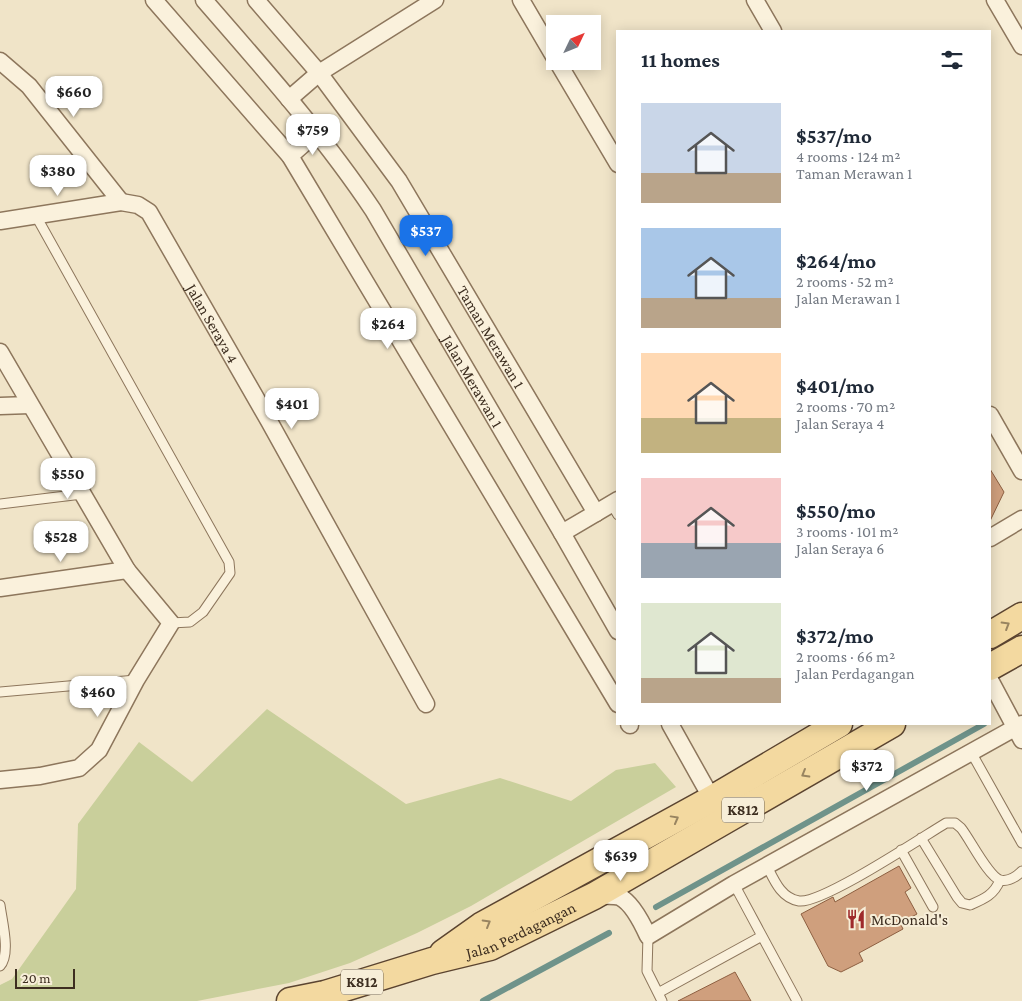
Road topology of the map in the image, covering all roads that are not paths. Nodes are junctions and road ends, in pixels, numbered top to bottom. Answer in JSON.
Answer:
{"nodes":[{"id":1,"x":154,"y":0,"type":"edge"},
{"id":2,"x":204,"y":0,"type":"edge"},
{"id":3,"x":256,"y":0,"type":"edge"},
{"id":4,"x":435,"y":0,"type":"edge"},
{"id":5,"x":521,"y":0,"type":"edge"},
{"id":6,"x":755,"y":0,"type":"edge"},
{"id":7,"x":995,"y":0,"type":"edge"},
{"id":8,"x":771,"y":30,"type":"edge"},
{"id":9,"x":546,"y":43,"type":"edge"},
{"id":10,"x":1022,"y":46,"type":"edge"},
{"id":11,"x":0,"y":61,"type":"edge"},
{"id":12,"x":562,"y":70,"type":"edge"},
{"id":13,"x":319,"y":73,"type":"junction"},
{"id":14,"x":289,"y":99,"type":"junction"},
{"id":15,"x":316,"y":133,"type":"junction"},
{"id":16,"x":290,"y":156,"type":"junction"},
{"id":17,"x":616,"y":161,"type":"edge"},
{"id":18,"x":121,"y":202,"type":"junction"},
{"id":19,"x":36,"y":216,"type":"junction"},
{"id":20,"x":0,"y":221,"type":"edge"},
{"id":21,"x":0,"y":352,"type":"edge"},
{"id":22,"x":30,"y":405,"type":"junction"},
{"id":23,"x":0,"y":406,"type":"edge"},
{"id":24,"x":991,"y":417,"type":"edge"},
{"id":25,"x":1022,"y":471,"type":"edge"},
{"id":26,"x":82,"y":494,"type":"junction"},
{"id":27,"x":0,"y":504,"type":"edge"},
{"id":28,"x":615,"y":506,"type":"edge"},
{"id":29,"x":596,"y":513,"type":"junction"},
{"id":30,"x":1022,"y":519,"type":"edge"},
{"id":31,"x":562,"y":532,"type":"junction"},
{"id":32,"x":991,"y":537,"type":"edge"},
{"id":33,"x":127,"y":570,"type":"junction"},
{"id":34,"x":0,"y":588,"type":"edge"},
{"id":35,"x":1022,"y":616,"type":"edge"},
{"id":36,"x":172,"y":623,"type":"junction"},
{"id":37,"x":616,"y":627,"type":"edge"},
{"id":38,"x":991,"y":634,"type":"edge"},
{"id":39,"x":1022,"y":649,"type":"edge"},
{"id":40,"x":991,"y":666,"type":"edge"},
{"id":41,"x":136,"y":680,"type":"junction"},
{"id":42,"x":994,"y":687,"type":"edge"},
{"id":43,"x":0,"y":692,"type":"edge"},
{"id":44,"x":616,"y":701,"type":"edge"},
{"id":45,"x":426,"y":704,"type":"dead end"},
{"id":46,"x":837,"y":725,"type":"edge"},
{"id":47,"x":890,"y":725,"type":"edge"},
{"id":48,"x":675,"y":726,"type":"edge"},
{"id":49,"x":1018,"y":728,"type":"edge"},
{"id":50,"x":971,"y":752,"type":"junction"},
{"id":51,"x":0,"y":780,"type":"edge"},
{"id":52,"x":712,"y":799,"type":"junction"},
{"id":53,"x":921,"y":838,"type":"junction"},
{"id":54,"x":1022,"y":842,"type":"edge"},
{"id":55,"x":900,"y":850,"type":"junction"},
{"id":56,"x":767,"y":866,"type":"junction"},
{"id":57,"x":1022,"y":871,"type":"edge"},
{"id":58,"x":1000,"y":880,"type":"junction"},
{"id":59,"x":734,"y":884,"type":"junction"},
{"id":60,"x":594,"y":896,"type":"junction"},
{"id":61,"x":0,"y":905,"type":"edge"},
{"id":62,"x":933,"y":908,"type":"dead end"},
{"id":63,"x":645,"y":931,"type":"junction"},
{"id":64,"x":762,"y":936,"type":"junction"},
{"id":65,"x":432,"y":961,"type":"junction"},
{"id":66,"x":0,"y":966,"type":"edge"},
{"id":67,"x":660,"y":997,"type":"edge"},
{"id":68,"x":290,"y":1001,"type":"edge"},
{"id":69,"x":797,"y":1001,"type":"edge"}],
"edges":[{"from":1,"to":16,"type":"street"},
{"from":2,"to":14,"type":"street","name":"Jalan Merawan 1"},
{"from":3,"to":13,"type":"street","name":"Taman Merawan 1"},
{"from":4,"to":13,"type":"street"},
{"from":5,"to":9,"type":"street"},
{"from":6,"to":8,"type":"street"},
{"from":7,"to":10,"type":"street"},
{"from":11,"to":18,"type":"street"},
{"from":12,"to":17,"type":"street"},
{"from":13,"to":14,"type":"street"},
{"from":13,"to":29,"type":"street","name":"Taman Merawan 1"},
{"from":14,"to":15,"type":"street","name":"Jalan Merawan 1"},
{"from":15,"to":16,"type":"street"},
{"from":15,"to":31,"type":"street","name":"Jalan Merawan 1"},
{"from":16,"to":44,"type":"street"},
{"from":18,"to":19,"type":"street"},
{"from":18,"to":45,"type":"street","name":"Jalan Seraya 4"},
{"from":19,"to":20,"type":"street"},
{"from":19,"to":36,"type":"lane"},
{"from":21,"to":22,"type":"street"},
{"from":22,"to":23,"type":"street"},
{"from":22,"to":26,"type":"street"},
{"from":24,"to":25,"type":"street"},
{"from":26,"to":27,"type":"lane"},
{"from":26,"to":33,"type":"street"},
{"from":28,"to":29,"type":"street"},
{"from":29,"to":31,"type":"street"},
{"from":30,"to":32,"type":"street"},
{"from":31,"to":37,"type":"street","name":"Jalan Merawan 1"},
{"from":33,"to":34,"type":"street"},
{"from":33,"to":36,"type":"street"},
{"from":38,"to":35,"type":"main road","one_way":true},
{"from":36,"to":41,"type":"street"},
{"from":39,"to":40,"type":"main road"},
{"from":41,"to":43,"type":"lane"},
{"from":41,"to":51,"type":"street"},
{"from":42,"to":49,"type":"street"},
{"from":46,"to":52,"type":"main road","name":"Jalan Perdagangan","number":"K812"},
{"from":47,"to":60,"type":"main road","name":"Jalan Perdagangan","number":"K812","one_way":true},
{"from":48,"to":52,"type":"street"},
{"from":49,"to":50,"type":"street"},
{"from":50,"to":54,"type":"lane"},
{"from":50,"to":56,"type":"street"},
{"from":65,"to":52,"type":"main road","name":"Jalan Perdagangan","number":"K812","one_way":true},
{"from":53,"to":55,"type":"lane"},
{"from":53,"to":58,"type":"lane"},
{"from":53,"to":58,"type":"lane"},
{"from":55,"to":56,"type":"lane"},
{"from":55,"to":62,"type":"lane"},
{"from":56,"to":59,"type":"street"},
{"from":57,"to":58,"type":"lane"},
{"from":59,"to":63,"type":"street"},
{"from":59,"to":64,"type":"lane"},
{"from":60,"to":63,"type":"street"},
{"from":60,"to":65,"type":"main road","name":"Jalan Perdagangan","number":"K812"},
{"from":61,"to":66,"type":"lane"},
{"from":63,"to":67,"type":"lane"},
{"from":64,"to":67,"type":"lane"},
{"from":64,"to":69,"type":"lane"},
{"from":65,"to":68,"type":"main road","name":"Jalan Perdagangan","number":"K812"}]}
